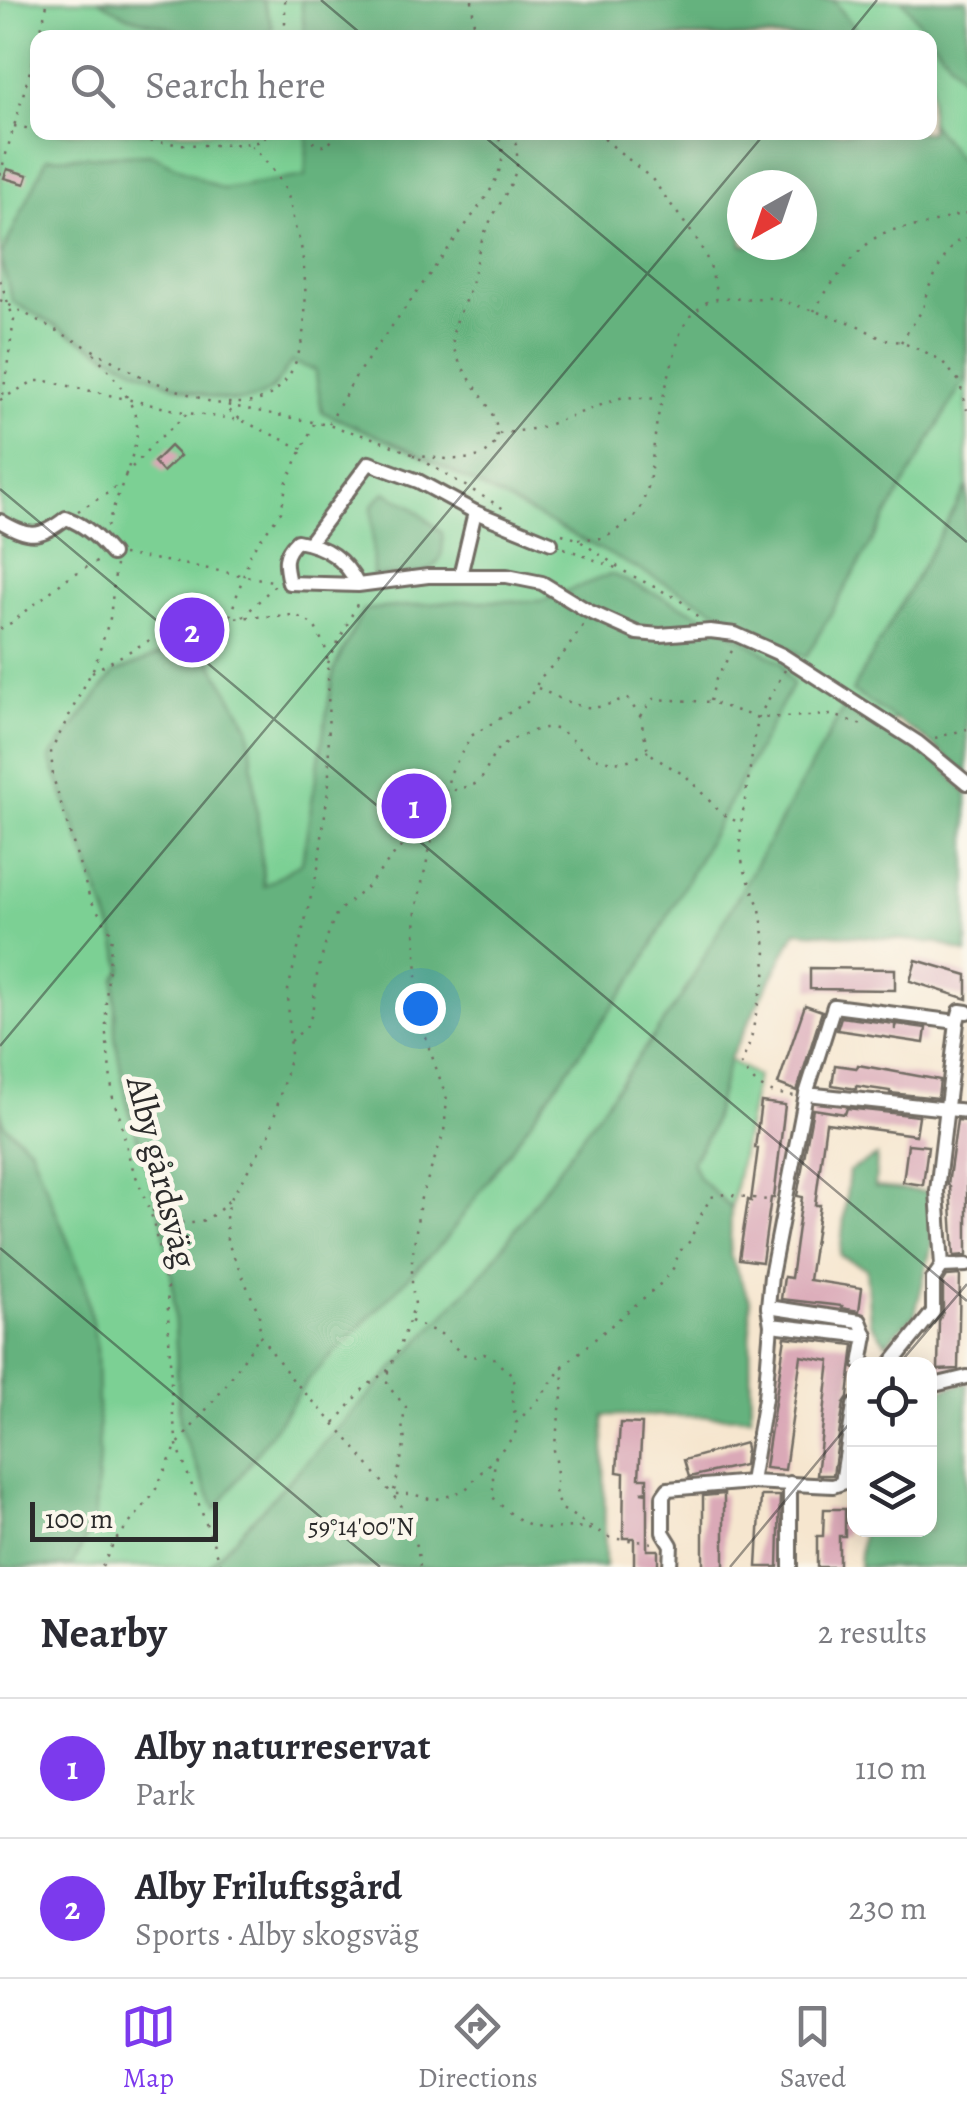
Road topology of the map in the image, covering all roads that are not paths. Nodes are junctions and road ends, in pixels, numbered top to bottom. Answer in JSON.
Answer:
{"nodes":[{"id":1,"x":476,"y":512,"type":"junction"},
{"id":2,"x":0,"y":521,"type":"edge"},
{"id":3,"x":552,"y":537,"type":"road end"},
{"id":4,"x":309,"y":543,"type":"junction"},
{"id":5,"x":110,"y":555,"type":"road end"},
{"id":6,"x":460,"y":576,"type":"junction"},
{"id":7,"x":363,"y":584,"type":"junction"},
{"id":8,"x":967,"y":784,"type":"edge"},
{"id":9,"x":962,"y":1017,"type":"edge"},
{"id":10,"x":806,"y":1094,"type":"junction"},
{"id":11,"x":948,"y":1109,"type":"junction"},
{"id":12,"x":967,"y":1111,"type":"edge"},
{"id":13,"x":942,"y":1266,"type":"junction"},
{"id":14,"x":967,"y":1266,"type":"edge"},
{"id":15,"x":768,"y":1307,"type":"junction"},
{"id":16,"x":771,"y":1325,"type":"junction"},
{"id":17,"x":866,"y":1336,"type":"junction"},
{"id":18,"x":862,"y":1357,"type":"edge"},
{"id":19,"x":897,"y":1357,"type":"edge"},
{"id":20,"x":967,"y":1377,"type":"edge"},
{"id":21,"x":937,"y":1384,"type":"edge"},
{"id":22,"x":848,"y":1447,"type":"edge"},
{"id":23,"x":751,"y":1482,"type":"junction"},
{"id":24,"x":790,"y":1484,"type":"junction"},
{"id":25,"x":670,"y":1567,"type":"edge"},
{"id":26,"x":790,"y":1567,"type":"edge"}],
"edges":[{"from":1,"to":3,"type":"street"},
{"from":1,"to":4,"type":"street"},
{"from":1,"to":6,"type":"street"},
{"from":2,"to":5,"type":"street"},
{"from":4,"to":7,"type":"street"},
{"from":4,"to":7,"type":"street"},
{"from":6,"to":7,"type":"street"},
{"from":6,"to":8,"type":"street"},
{"from":9,"to":10,"type":"street"},
{"from":9,"to":11,"type":"street"},
{"from":10,"to":11,"type":"street"},
{"from":10,"to":15,"type":"street"},
{"from":11,"to":12,"type":"street"},
{"from":11,"to":13,"type":"street"},
{"from":13,"to":14,"type":"street"},
{"from":13,"to":19,"type":"street"},
{"from":15,"to":16,"type":"street"},
{"from":15,"to":17,"type":"street"},
{"from":16,"to":17,"type":"street"},
{"from":16,"to":23,"type":"street"},
{"from":17,"to":18,"type":"street"},
{"from":20,"to":21,"type":"street"},
{"from":22,"to":24,"type":"street"},
{"from":23,"to":24,"type":"street"},
{"from":23,"to":25,"type":"street"},
{"from":24,"to":26,"type":"street"}]}
